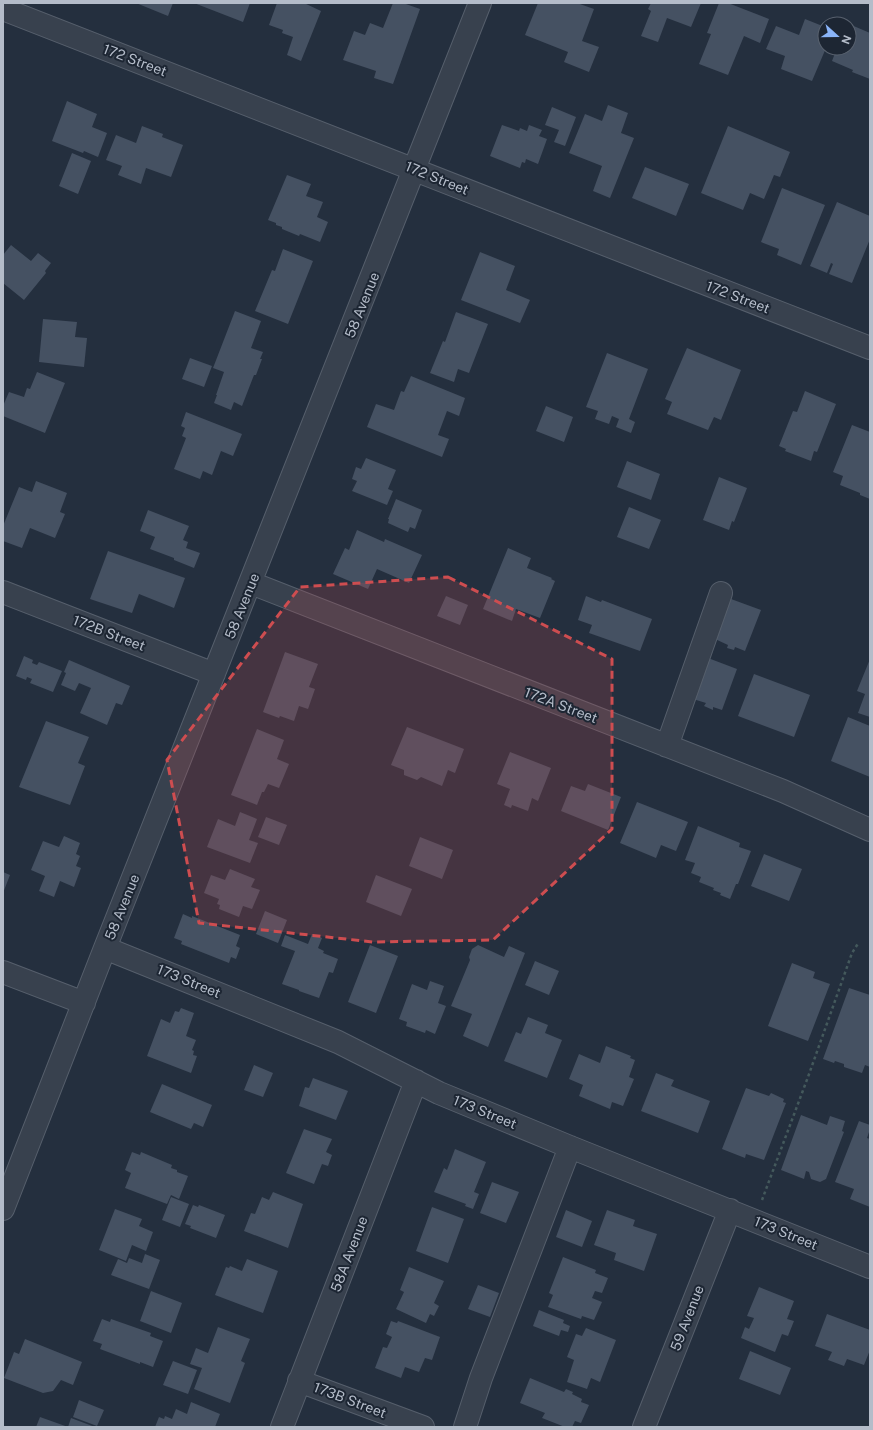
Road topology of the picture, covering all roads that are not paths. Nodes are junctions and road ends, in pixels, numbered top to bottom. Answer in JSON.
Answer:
{"nodes":[{"id":1,"x":480,"y":3,"type":"edge"},
{"id":2,"x":3,"y":9,"type":"edge"},
{"id":3,"x":415,"y":169,"type":"junction"},
{"id":4,"x":870,"y":348,"type":"edge"},
{"id":5,"x":251,"y":583,"type":"junction"},
{"id":6,"x":3,"y":592,"type":"edge"},
{"id":7,"x":721,"y":593,"type":"dead end"},
{"id":8,"x":214,"y":674,"type":"junction"},
{"id":9,"x":667,"y":746,"type":"junction"},
{"id":10,"x":870,"y":830,"type":"edge"},
{"id":11,"x":105,"y":948,"type":"junction"},
{"id":12,"x":3,"y":972,"type":"edge"},
{"id":13,"x":84,"y":1003,"type":"junction"},
{"id":14,"x":416,"y":1081,"type":"junction"},
{"id":15,"x":570,"y":1147,"type":"junction"},
{"id":16,"x":3,"y":1208,"type":"edge"},
{"id":17,"x":730,"y":1210,"type":"junction"},
{"id":18,"x":870,"y":1267,"type":"edge"},
{"id":19,"x":299,"y":1381,"type":"junction"},
{"id":20,"x":282,"y":1427,"type":"edge"},
{"id":21,"x":423,"y":1427,"type":"edge"},
{"id":22,"x":464,"y":1427,"type":"edge"},
{"id":23,"x":644,"y":1427,"type":"edge"}],
"edges":[{"from":1,"to":3,"type":"street","name":"58 Avenue"},
{"from":2,"to":3,"type":"street","name":"172 Street"},
{"from":3,"to":4,"type":"street","name":"172 Street"},
{"from":3,"to":5,"type":"street","name":"58 Avenue"},
{"from":5,"to":8,"type":"street","name":"58 Avenue"},
{"from":5,"to":9,"type":"street","name":"172A Street"},
{"from":6,"to":8,"type":"street","name":"172B Street"},
{"from":7,"to":9,"type":"street"},
{"from":8,"to":11,"type":"street","name":"58 Avenue"},
{"from":9,"to":10,"type":"street","name":"172A Street"},
{"from":11,"to":13,"type":"street","name":"58 Avenue"},
{"from":11,"to":14,"type":"street","name":"173 Street"},
{"from":12,"to":13,"type":"street"},
{"from":13,"to":16,"type":"street","name":"58 Avenue"},
{"from":14,"to":15,"type":"street","name":"173 Street"},
{"from":14,"to":19,"type":"street","name":"58A Avenue"},
{"from":15,"to":17,"type":"street","name":"173 Street"},
{"from":15,"to":22,"type":"street"},
{"from":17,"to":18,"type":"street","name":"173 Street"},
{"from":17,"to":23,"type":"street","name":"59 Avenue"},
{"from":19,"to":20,"type":"street","name":"58A Avenue"},
{"from":19,"to":21,"type":"street","name":"173B Street"}]}
